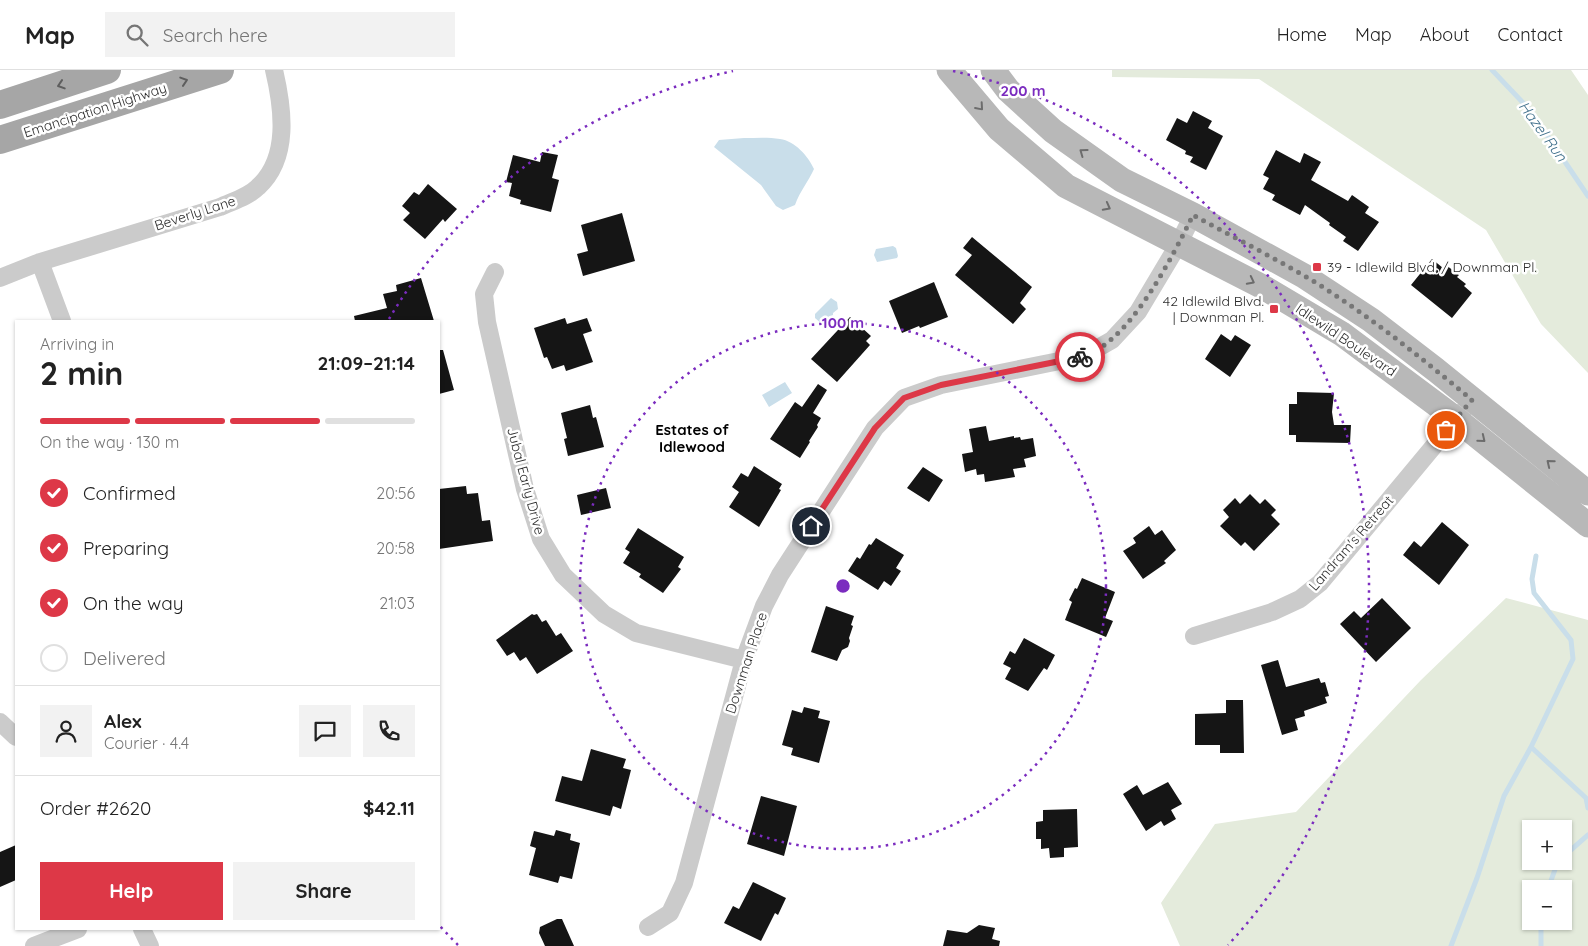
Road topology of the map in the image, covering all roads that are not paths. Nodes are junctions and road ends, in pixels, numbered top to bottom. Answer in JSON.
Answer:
{"nodes":[{"id":1,"x":108,"y":70,"type":"edge"},
{"id":2,"x":220,"y":70,"type":"edge"},
{"id":3,"x":274,"y":70,"type":"edge"},
{"id":4,"x":948,"y":70,"type":"edge"},
{"id":5,"x":993,"y":70,"type":"edge"},
{"id":6,"x":0,"y":105,"type":"edge"},
{"id":7,"x":0,"y":140,"type":"edge"},
{"id":8,"x":1193,"y":215,"type":"junction"},
{"id":9,"x":1178,"y":244,"type":"junction"},
{"id":10,"x":40,"y":262,"type":"junction"},
{"id":11,"x":495,"y":272,"type":"dead end"},
{"id":12,"x":0,"y":278,"type":"edge"},
{"id":13,"x":62,"y":320,"type":"edge"},
{"id":14,"x":1464,"y":410,"type":"junction"},
{"id":15,"x":1588,"y":493,"type":"edge"},
{"id":16,"x":1588,"y":525,"type":"edge"},
{"id":17,"x":1194,"y":636,"type":"dead end"},
{"id":18,"x":744,"y":660,"type":"junction"},
{"id":19,"x":0,"y":722,"type":"edge"},
{"id":20,"x":15,"y":736,"type":"edge"},
{"id":21,"x":648,"y":927,"type":"dead end"},
{"id":22,"x":75,"y":930,"type":"edge"},
{"id":23,"x":142,"y":930,"type":"edge"},
{"id":24,"x":34,"y":946,"type":"edge"},
{"id":25,"x":150,"y":946,"type":"edge"}],
"edges":[{"from":1,"to":6,"type":"main road","one_way":true},
{"from":7,"to":2,"type":"main road","name":"Emancipation Highway","one_way":true},
{"from":3,"to":10,"type":"street","name":"Beverly Lane"},
{"from":4,"to":9,"type":"street","name":"Idlewild Boulevard","one_way":true},
{"from":8,"to":5,"type":"street","name":"Idlewild Boulevard","one_way":true},
{"from":8,"to":9,"type":"street","name":"Downman Place"},
{"from":8,"to":14,"type":"street","name":"Idlewild Boulevard"},
{"from":9,"to":14,"type":"street","name":"Idlewild Boulevard","one_way":true},
{"from":9,"to":18,"type":"street","name":"Downman Place"},
{"from":10,"to":12,"type":"street","name":"Beverly Lane"},
{"from":10,"to":13,"type":"street"},
{"from":11,"to":18,"type":"street","name":"Jubal Early Drive"},
{"from":15,"to":14,"type":"street","name":"Idlewild Boulevard","one_way":true},
{"from":14,"to":16,"type":"street","name":"Idlewild Boulevard","one_way":true},
{"from":14,"to":17,"type":"street","name":"Landram's Retreat"},
{"from":18,"to":21,"type":"street","name":"Downman Place"},
{"from":19,"to":20,"type":"street"},
{"from":22,"to":24,"type":"street"},
{"from":23,"to":25,"type":"street"}]}
